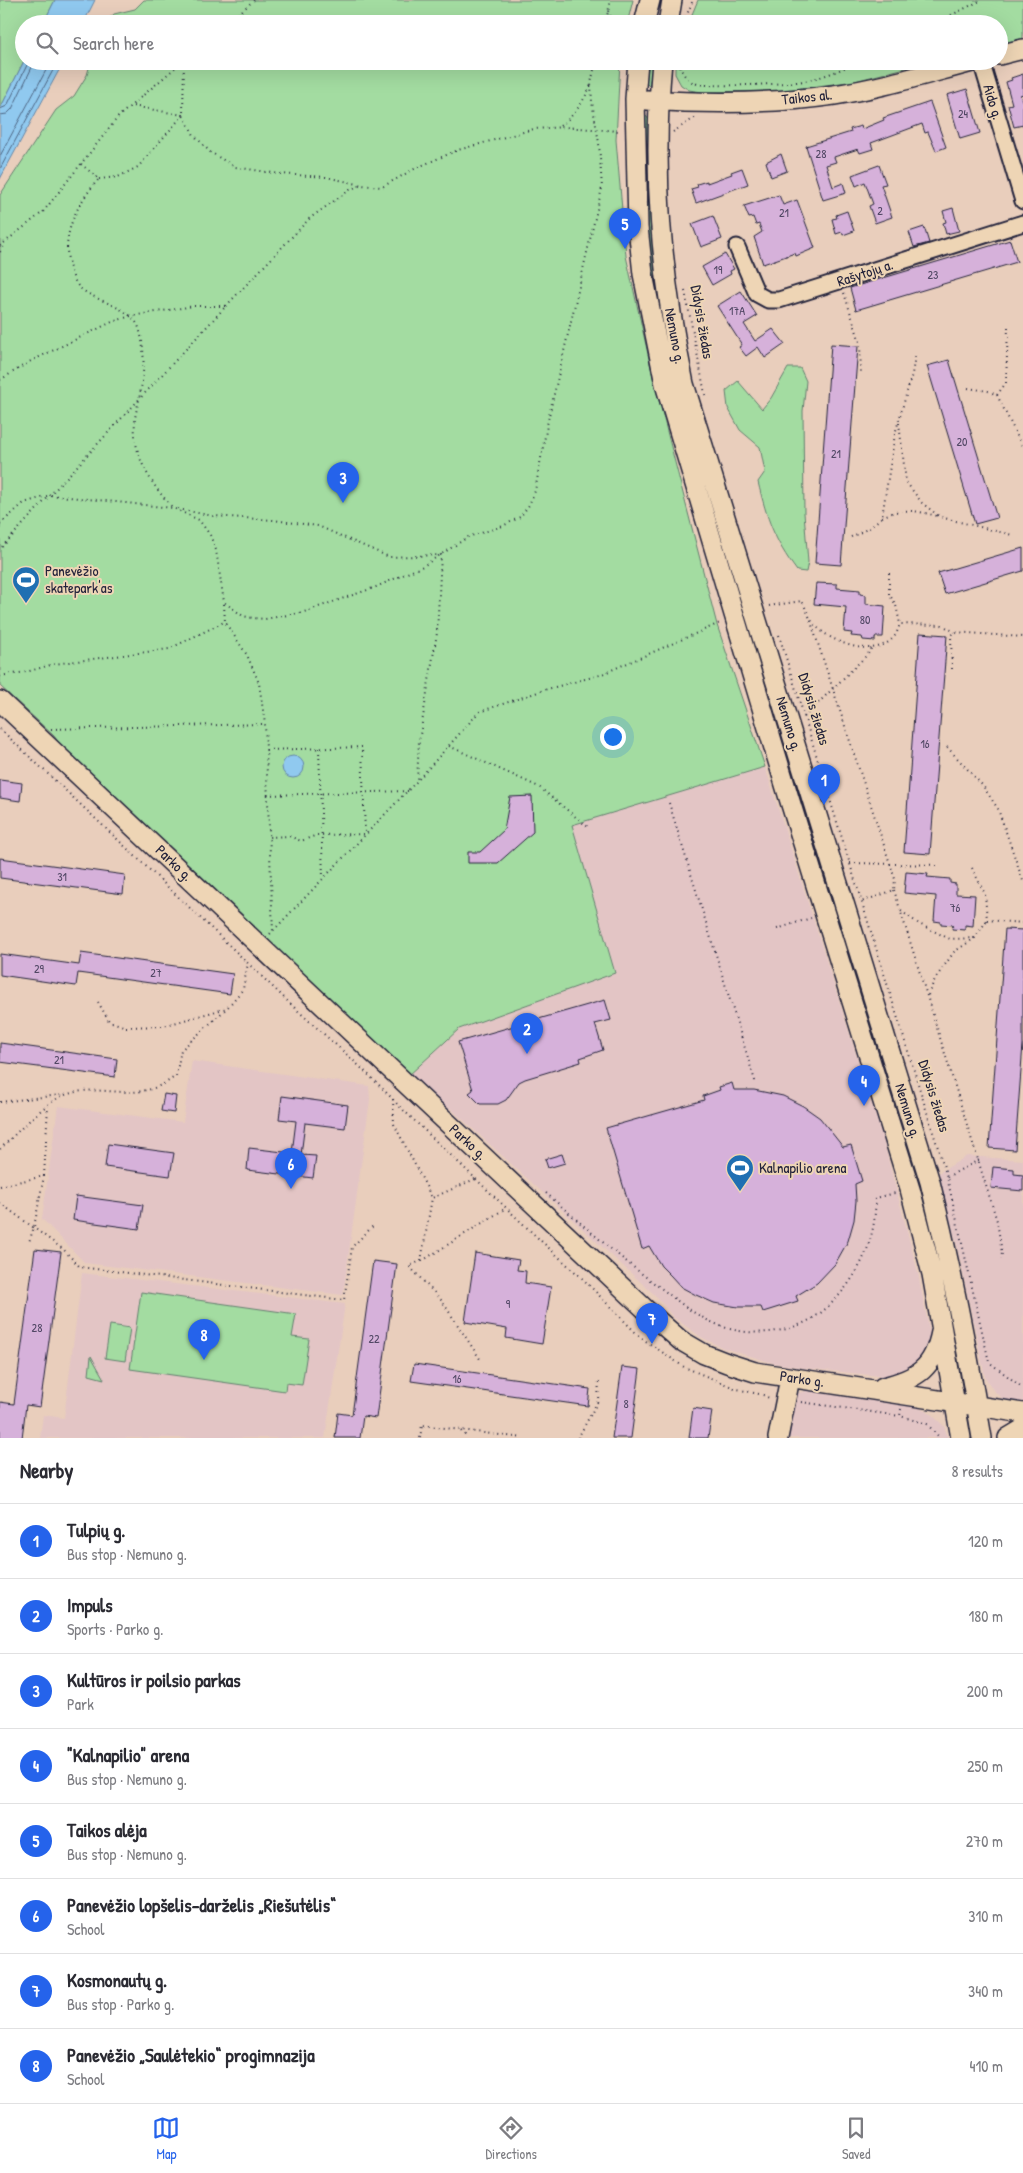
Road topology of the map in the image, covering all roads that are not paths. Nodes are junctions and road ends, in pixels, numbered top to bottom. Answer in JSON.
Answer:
{"nodes":[{"id":1,"x":650,"y":0,"type":"edge"},
{"id":2,"x":672,"y":0,"type":"edge"},
{"id":3,"x":646,"y":15,"type":"edge"},
{"id":4,"x":675,"y":15,"type":"edge"},
{"id":5,"x":1023,"y":49,"type":"edge"},
{"id":6,"x":1008,"y":53,"type":"edge"},
{"id":7,"x":637,"y":70,"type":"edge"},
{"id":8,"x":661,"y":70,"type":"edge"},
{"id":9,"x":938,"y":70,"type":"edge"},
{"id":10,"x":984,"y":70,"type":"edge"},
{"id":11,"x":635,"y":100,"type":"junction"},
{"id":12,"x":658,"y":101,"type":"junction"},
{"id":13,"x":1023,"y":201,"type":"edge"},
{"id":14,"x":1023,"y":223,"type":"edge"},
{"id":15,"x":737,"y":247,"type":"dead end"},
{"id":16,"x":0,"y":701,"type":"edge"},
{"id":17,"x":942,"y":1328,"type":"junction"},
{"id":18,"x":790,"y":1378,"type":"junction"},
{"id":19,"x":876,"y":1389,"type":"junction"},
{"id":20,"x":956,"y":1402,"type":"junction"},
{"id":21,"x":977,"y":1405,"type":"junction"},
{"id":22,"x":1023,"y":1412,"type":"edge"},
{"id":23,"x":1023,"y":1429,"type":"edge"},
{"id":24,"x":778,"y":1438,"type":"edge"},
{"id":25,"x":961,"y":1438,"type":"edge"},
{"id":26,"x":982,"y":1438,"type":"edge"},
{"id":27,"x":1008,"y":1438,"type":"edge"}],
"edges":[{"from":1,"to":3,"type":"main road"},
{"from":2,"to":4,"type":"main road"},
{"from":5,"to":6,"type":"main road"},
{"from":7,"to":11,"type":"main road","name":"Nemuno g."},
{"from":8,"to":12,"type":"main road","name":"Nemuno g."},
{"from":9,"to":12,"type":"main road","name":"Taikos al."},
{"from":10,"to":13,"type":"street","name":"Aido g."},
{"from":11,"to":12,"type":"main road","name":"Taikos al."},
{"from":11,"to":17,"type":"main road","name":"Nemuno g."},
{"from":12,"to":21,"type":"main road","name":"Nemuno g."},
{"from":14,"to":15,"type":"street","name":"Rašytojų a."},
{"from":16,"to":18,"type":"main road","name":"Parko g."},
{"from":17,"to":19,"type":"main road"},
{"from":17,"to":20,"type":"main road","name":"Nemuno g."},
{"from":18,"to":19,"type":"main road","name":"Parko g."},
{"from":18,"to":24,"type":"main road"},
{"from":19,"to":20,"type":"main road","name":"Parko g."},
{"from":20,"to":21,"type":"main road","name":"Parko g."},
{"from":20,"to":25,"type":"main road","name":"Nemuno g."},
{"from":21,"to":22,"type":"main road","name":"Parko g."},
{"from":21,"to":26,"type":"main road","name":"Nemuno g."},
{"from":23,"to":27,"type":"main road"}]}
